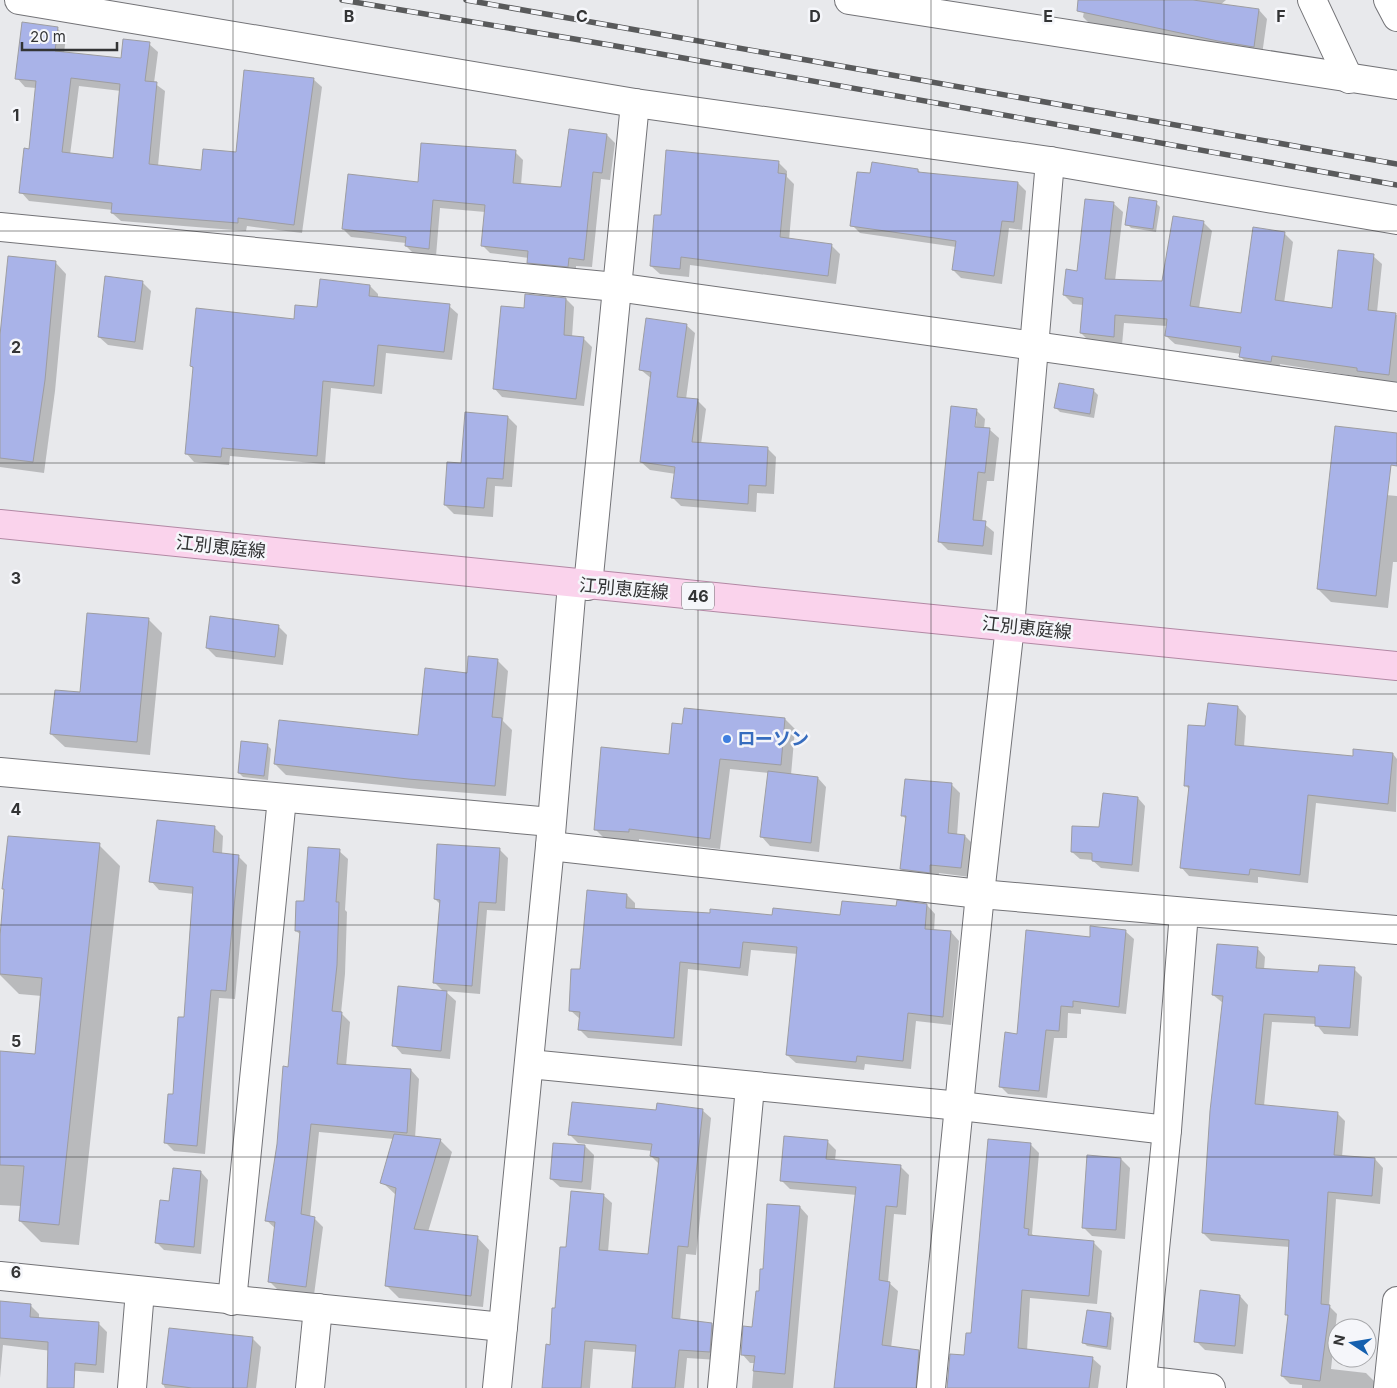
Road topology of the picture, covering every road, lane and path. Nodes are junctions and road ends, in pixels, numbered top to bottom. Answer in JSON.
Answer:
{"nodes":[{"id":1,"x":19,"y":0,"type":"edge"},
{"id":2,"x":849,"y":0,"type":"edge"},
{"id":3,"x":1312,"y":0,"type":"edge"},
{"id":4,"x":1388,"y":0,"type":"edge"},
{"id":5,"x":976,"y":10,"type":"edge"},
{"id":6,"x":1397,"y":17,"type":"edge"},
{"id":7,"x":1349,"y":79,"type":"junction"},
{"id":8,"x":1397,"y":85,"type":"edge"},
{"id":9,"x":635,"y":103,"type":"junction"},
{"id":10,"x":1050,"y":161,"type":"junction"},
{"id":11,"x":1397,"y":220,"type":"edge"},
{"id":12,"x":0,"y":227,"type":"edge"},
{"id":13,"x":616,"y":287,"type":"junction"},
{"id":14,"x":1035,"y":345,"type":"junction"},
{"id":15,"x":1397,"y":396,"type":"edge"},
{"id":16,"x":0,"y":524,"type":"edge"},
{"id":17,"x":580,"y":585,"type":"junction"},
{"id":18,"x":1010,"y":626,"type":"junction"},
{"id":19,"x":1397,"y":666,"type":"edge"},
{"id":20,"x":0,"y":772,"type":"edge"},
{"id":21,"x":282,"y":798,"type":"junction"},
{"id":22,"x":551,"y":834,"type":"junction"},
{"id":23,"x":980,"y":894,"type":"junction"},
{"id":24,"x":1184,"y":912,"type":"junction"},
{"id":25,"x":1397,"y":930,"type":"edge"},
{"id":26,"x":529,"y":1064,"type":"junction"},
{"id":27,"x":750,"y":1087,"type":"junction"},
{"id":28,"x":960,"y":1106,"type":"junction"},
{"id":29,"x":1167,"y":1130,"type":"junction"},
{"id":30,"x":0,"y":1276,"type":"edge"},
{"id":31,"x":140,"y":1291,"type":"junction"},
{"id":32,"x":232,"y":1301,"type":"junction"},
{"id":33,"x":1397,"y":1301,"type":"edge"},
{"id":34,"x":318,"y":1308,"type":"junction"},
{"id":35,"x":503,"y":1327,"type":"junction"},
{"id":36,"x":1141,"y":1384,"type":"edge"},
{"id":37,"x":132,"y":1388,"type":"edge"},
{"id":38,"x":310,"y":1388,"type":"edge"},
{"id":39,"x":497,"y":1388,"type":"edge"},
{"id":40,"x":722,"y":1388,"type":"edge"},
{"id":41,"x":930,"y":1388,"type":"edge"},
{"id":42,"x":1211,"y":1388,"type":"edge"},
{"id":43,"x":1388,"y":1388,"type":"edge"}],
"edges":[{"from":1,"to":9,"type":"street"},
{"from":2,"to":5,"type":"street"},
{"from":3,"to":7,"type":"street"},
{"from":4,"to":6,"type":"street"},
{"from":5,"to":7,"type":"street"},
{"from":7,"to":8,"type":"street"},
{"from":9,"to":10,"type":"street"},
{"from":9,"to":13,"type":"street"},
{"from":10,"to":11,"type":"street"},
{"from":10,"to":14,"type":"street"},
{"from":12,"to":13,"type":"street"},
{"from":13,"to":14,"type":"street"},
{"from":13,"to":17,"type":"street"},
{"from":14,"to":15,"type":"street"},
{"from":14,"to":18,"type":"street"},
{"from":16,"to":17,"type":"main road","name":"江別恵庭線","number":"46"},
{"from":17,"to":18,"type":"main road","name":"江別恵庭線","number":"46"},
{"from":17,"to":22,"type":"street"},
{"from":18,"to":19,"type":"main road","name":"江別恵庭線","number":"46"},
{"from":18,"to":23,"type":"street"},
{"from":20,"to":21,"type":"street"},
{"from":21,"to":22,"type":"street"},
{"from":21,"to":32,"type":"street"},
{"from":22,"to":23,"type":"street"},
{"from":22,"to":26,"type":"street"},
{"from":23,"to":24,"type":"street"},
{"from":23,"to":28,"type":"street"},
{"from":24,"to":25,"type":"street"},
{"from":24,"to":29,"type":"street"},
{"from":26,"to":27,"type":"street"},
{"from":26,"to":35,"type":"street"},
{"from":27,"to":28,"type":"street"},
{"from":27,"to":40,"type":"street"},
{"from":28,"to":29,"type":"street"},
{"from":28,"to":41,"type":"street"},
{"from":29,"to":36,"type":"street"},
{"from":30,"to":31,"type":"street"},
{"from":31,"to":32,"type":"street"},
{"from":31,"to":37,"type":"street"},
{"from":32,"to":34,"type":"street"},
{"from":33,"to":43,"type":"street"},
{"from":34,"to":35,"type":"street"},
{"from":34,"to":38,"type":"street"},
{"from":35,"to":39,"type":"street"},
{"from":36,"to":42,"type":"street"}]}
